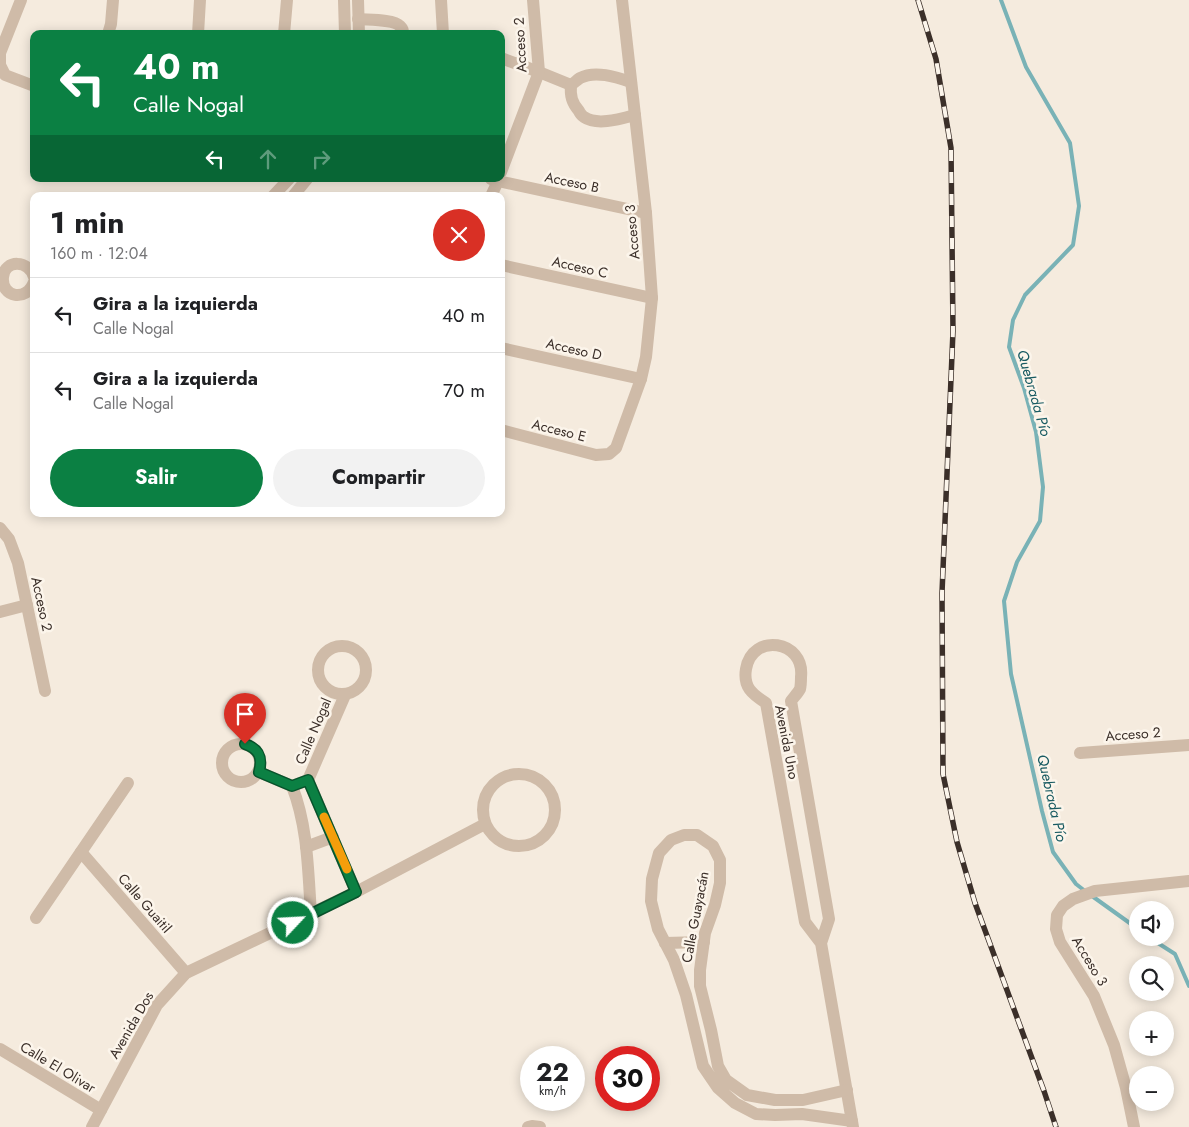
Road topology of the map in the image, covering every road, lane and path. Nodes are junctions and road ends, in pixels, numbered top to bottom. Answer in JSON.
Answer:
{"nodes":[{"id":1,"x":21,"y":0,"type":"edge"},
{"id":2,"x":113,"y":0,"type":"edge"},
{"id":3,"x":200,"y":0,"type":"edge"},
{"id":4,"x":286,"y":0,"type":"edge"},
{"id":5,"x":344,"y":0,"type":"edge"},
{"id":6,"x":358,"y":0,"type":"edge"},
{"id":7,"x":441,"y":0,"type":"edge"},
{"id":8,"x":533,"y":0,"type":"edge"},
{"id":9,"x":622,"y":0,"type":"edge"},
{"id":10,"x":358,"y":19,"type":"junction"},
{"id":11,"x":109,"y":30,"type":"edge"},
{"id":12,"x":198,"y":30,"type":"edge"},
{"id":13,"x":284,"y":30,"type":"edge"},
{"id":14,"x":345,"y":30,"type":"edge"},
{"id":15,"x":359,"y":30,"type":"edge"},
{"id":16,"x":403,"y":30,"type":"edge"},
{"id":17,"x":443,"y":30,"type":"edge"},
{"id":18,"x":505,"y":59,"type":"edge"},
{"id":19,"x":539,"y":72,"type":"junction"},
{"id":20,"x":631,"y":82,"type":"junction"},
{"id":21,"x":30,"y":84,"type":"edge"},
{"id":22,"x":571,"y":85,"type":"junction"},
{"id":23,"x":634,"y":115,"type":"junction"},
{"id":24,"x":505,"y":158,"type":"edge"},
{"id":25,"x":505,"y":180,"type":"edge"},
{"id":26,"x":286,"y":182,"type":"edge"},
{"id":27,"x":305,"y":182,"type":"edge"},
{"id":28,"x":277,"y":192,"type":"edge"},
{"id":29,"x":296,"y":192,"type":"edge"},
{"id":30,"x":646,"y":213,"type":"junction"},
{"id":31,"x":505,"y":266,"type":"edge"},
{"id":32,"x":30,"y":269,"type":"edge"},
{"id":33,"x":2,"y":276,"type":"edge"},
{"id":34,"x":30,"y":290,"type":"edge"},
{"id":35,"x":4,"y":293,"type":"edge"},
{"id":36,"x":652,"y":298,"type":"junction"},
{"id":37,"x":505,"y":349,"type":"edge"},
{"id":38,"x":641,"y":380,"type":"junction"},
{"id":39,"x":505,"y":431,"type":"edge"},
{"id":40,"x":609,"y":454,"type":"joint"},
{"id":41,"x":0,"y":528,"type":"edge"},
{"id":42,"x":27,"y":605,"type":"junction"},
{"id":43,"x":0,"y":612,"type":"edge"},
{"id":44,"x":45,"y":691,"type":"dead end"},
{"id":45,"x":344,"y":694,"type":"dead end"},
{"id":46,"x":1189,"y":745,"type":"edge"},
{"id":47,"x":1080,"y":753,"type":"dead end"},
{"id":48,"x":259,"y":772,"type":"dead end"},
{"id":49,"x":308,"y":780,"type":"junction"},
{"id":50,"x":128,"y":783,"type":"dead end"},
{"id":51,"x":292,"y":786,"type":"junction"},
{"id":52,"x":485,"y":824,"type":"junction"},
{"id":53,"x":333,"y":837,"type":"junction"},
{"id":54,"x":306,"y":847,"type":"junction"},
{"id":55,"x":81,"y":852,"type":"junction"},
{"id":56,"x":1189,"y":880,"type":"edge"},
{"id":57,"x":356,"y":892,"type":"junction"},
{"id":58,"x":311,"y":914,"type":"junction"},
{"id":59,"x":36,"y":918,"type":"dead end"},
{"id":60,"x":704,"y":942,"type":"junction"},
{"id":61,"x":666,"y":943,"type":"junction"},
{"id":62,"x":822,"y":943,"type":"junction"},
{"id":63,"x":186,"y":973,"type":"junction"},
{"id":64,"x":711,"y":1030,"type":"junction"},
{"id":65,"x":695,"y":1033,"type":"junction"},
{"id":66,"x":0,"y":1049,"type":"edge"},
{"id":67,"x":846,"y":1090,"type":"junction"},
{"id":68,"x":775,"y":1100,"type":"junction"},
{"id":69,"x":100,"y":1110,"type":"junction"},
{"id":70,"x":775,"y":1115,"type":"junction"},
{"id":71,"x":852,"y":1124,"type":"edge"},
{"id":72,"x":92,"y":1127,"type":"edge"},
{"id":73,"x":528,"y":1127,"type":"edge"},
{"id":74,"x":540,"y":1127,"type":"edge"},
{"id":75,"x":1134,"y":1127,"type":"edge"}],
"edges":[{"from":1,"to":21,"type":"street"},
{"from":2,"to":11,"type":"street"},
{"from":3,"to":12,"type":"street"},
{"from":4,"to":13,"type":"street"},
{"from":5,"to":14,"type":"street"},
{"from":6,"to":10,"type":"street"},
{"from":7,"to":17,"type":"street"},
{"from":8,"to":19,"type":"street","name":"Acceso 2"},
{"from":9,"to":20,"type":"street","name":"Acceso 3"},
{"from":10,"to":15,"type":"street"},
{"from":10,"to":16,"type":"street"},
{"from":18,"to":19,"type":"street"},
{"from":19,"to":22,"type":"street"},
{"from":19,"to":24,"type":"street","name":"Acceso 2"},
{"from":20,"to":22,"type":"street"},
{"from":20,"to":23,"type":"street","name":"Acceso 3"},
{"from":22,"to":23,"type":"street"},
{"from":23,"to":30,"type":"street","name":"Acceso 3"},
{"from":25,"to":30,"type":"street","name":"Acceso B"},
{"from":26,"to":28,"type":"street"},
{"from":27,"to":29,"type":"street"},
{"from":30,"to":36,"type":"street","name":"Acceso 3"},
{"from":31,"to":36,"type":"street","name":"Acceso C"},
{"from":32,"to":33,"type":"street"},
{"from":33,"to":35,"type":"street"},
{"from":34,"to":35,"type":"street"},
{"from":36,"to":38,"type":"street","name":"Acceso 3"},
{"from":37,"to":38,"type":"street","name":"Acceso D"},
{"from":38,"to":40,"type":"street","name":"Acceso 3"},
{"from":39,"to":40,"type":"street","name":"Acceso E"},
{"from":41,"to":42,"type":"street","name":"Acceso 2"},
{"from":42,"to":43,"type":"street"},
{"from":42,"to":44,"type":"street","name":"Acceso 2"},
{"from":45,"to":49,"type":"street","name":"Calle Nogal"},
{"from":46,"to":47,"type":"street","name":"Acceso 2"},
{"from":48,"to":51,"type":"street"},
{"from":49,"to":51,"type":"street","name":"Calle Nogal"},
{"from":49,"to":53,"type":"street","name":"Calle Nogal"},
{"from":50,"to":55,"type":"street"},
{"from":51,"to":54,"type":"street"},
{"from":52,"to":52,"type":"street"},
{"from":52,"to":57,"type":"street","name":"Avenida Dos"},
{"from":53,"to":54,"type":"street"},
{"from":53,"to":57,"type":"street","name":"Calle Nogal"},
{"from":54,"to":58,"type":"street"},
{"from":55,"to":59,"type":"street"},
{"from":55,"to":63,"type":"street","name":"Calle Guaitil"},
{"from":56,"to":75,"type":"street","name":"Acceso 3"},
{"from":57,"to":58,"type":"street","name":"Avenida Dos"},
{"from":58,"to":63,"type":"street","name":"Avenida Dos"},
{"from":60,"to":61,"type":"street"},
{"from":60,"to":61,"type":"street","name":"Calle Guayacán"},
{"from":60,"to":64,"type":"street","name":"Calle Guayacán"},
{"from":61,"to":65,"type":"street","name":"Calle Guayacán"},
{"from":62,"to":62,"type":"street","name":"Avenida Uno"},
{"from":62,"to":67,"type":"street","name":"Avenida Uno"},
{"from":63,"to":69,"type":"street","name":"Avenida Dos"},
{"from":64,"to":65,"type":"street"},
{"from":64,"to":68,"type":"street","name":"Calle Guayacán"},
{"from":65,"to":70,"type":"street","name":"Calle Guayacán"},
{"from":66,"to":69,"type":"street","name":"Calle El Olivar"},
{"from":67,"to":68,"type":"street","name":"Calle Guayacán"},
{"from":67,"to":71,"type":"street","name":"Avenida Uno"},
{"from":68,"to":70,"type":"street"},
{"from":69,"to":72,"type":"street","name":"Avenida Dos"},
{"from":70,"to":71,"type":"street","name":"Calle Guayacán"},
{"from":73,"to":74,"type":"street"}]}
